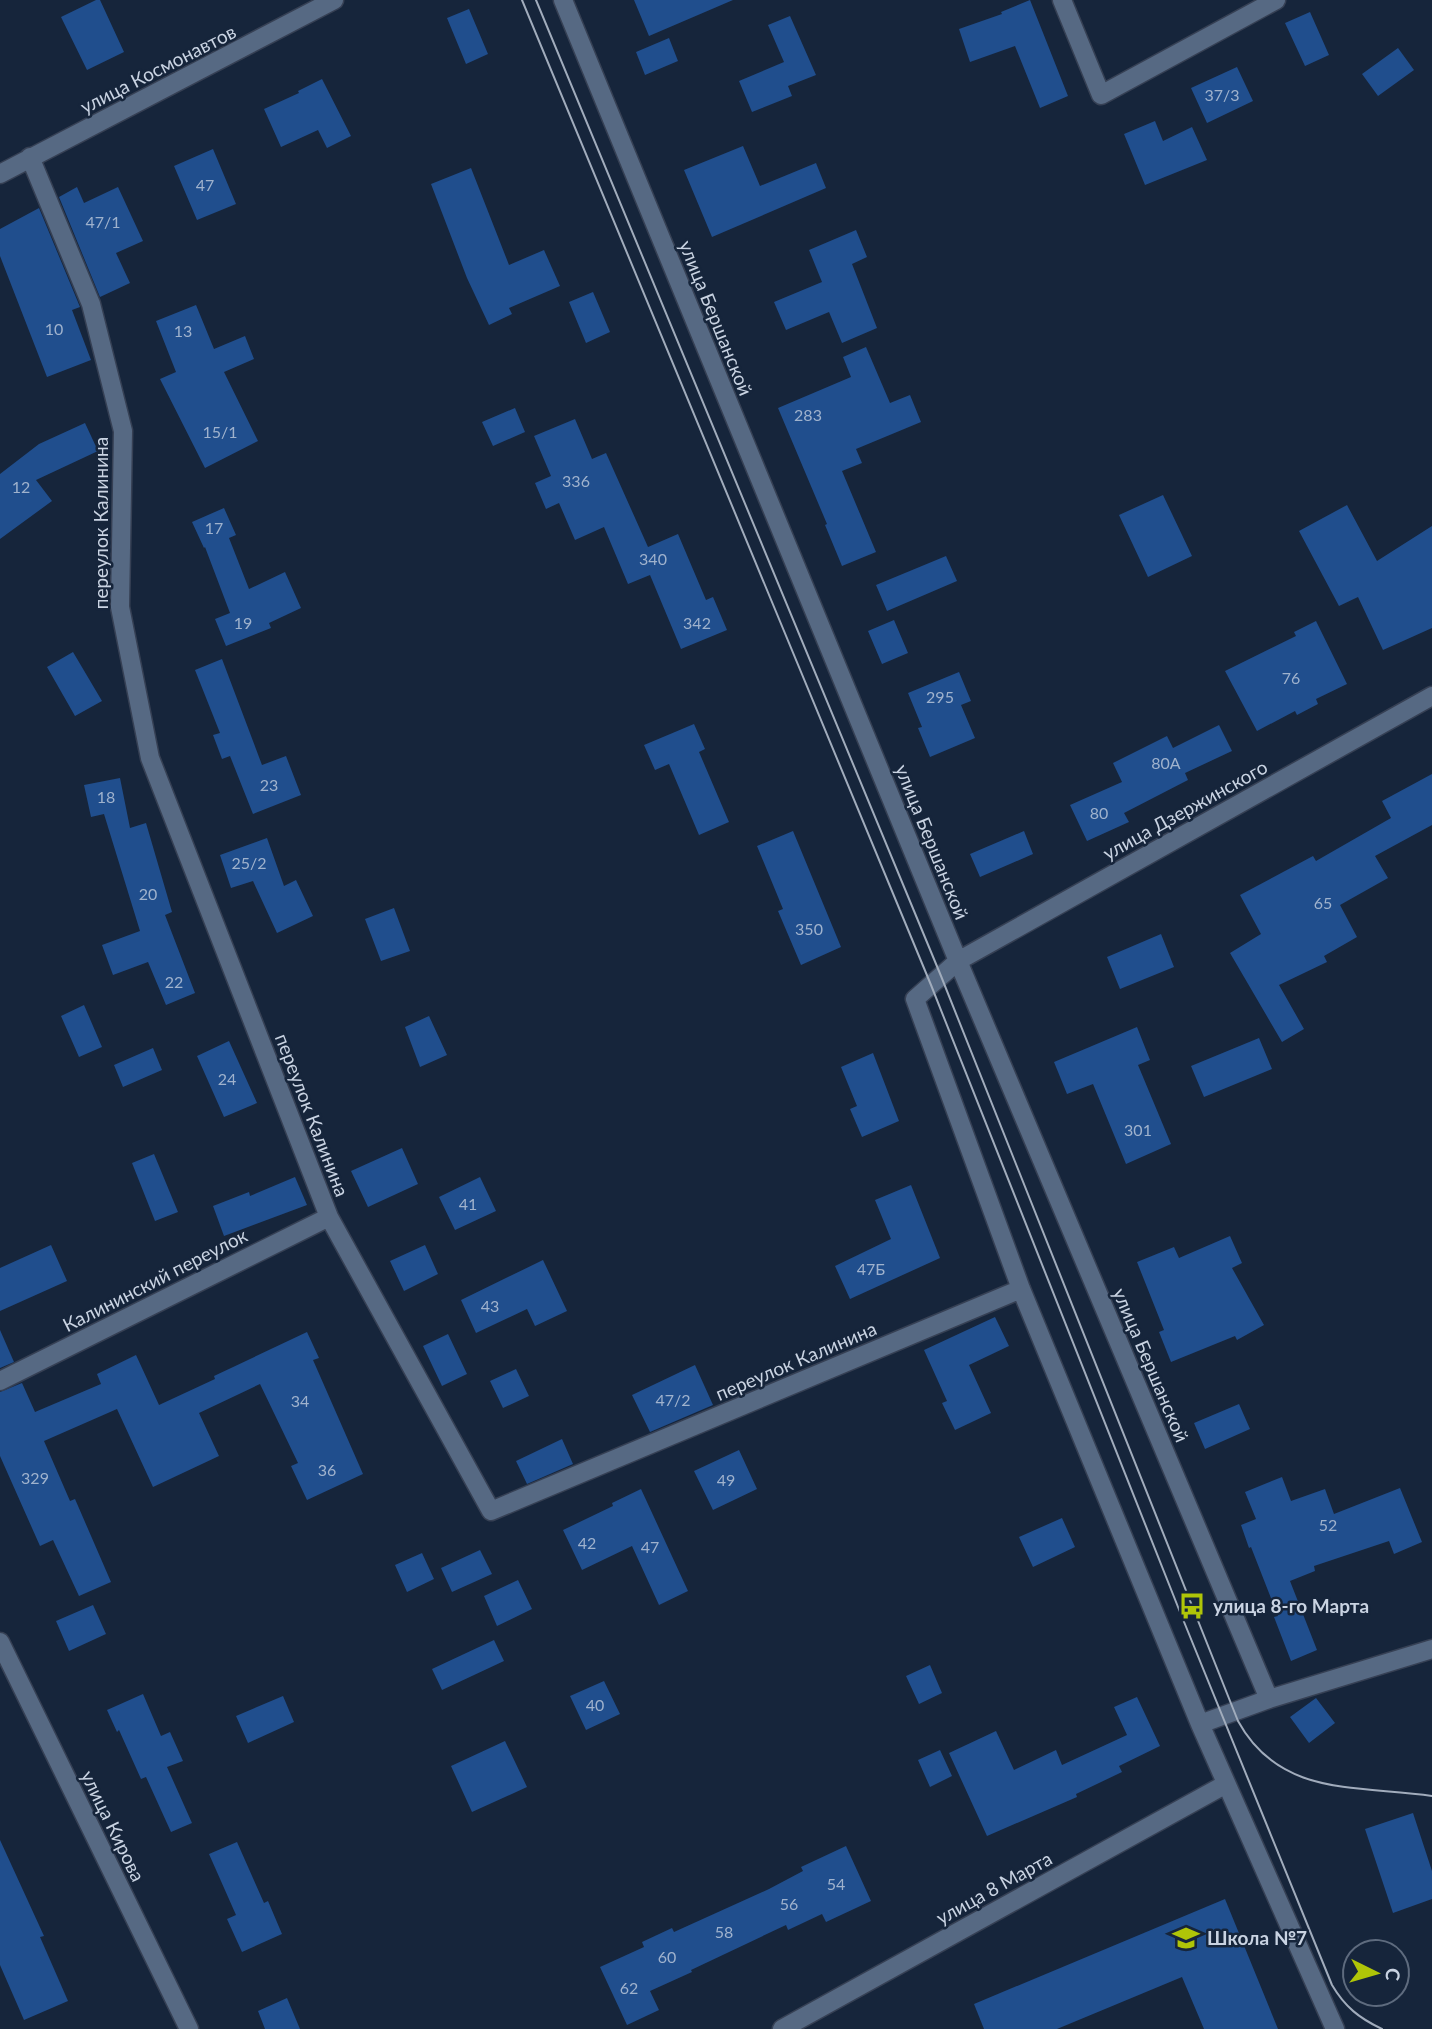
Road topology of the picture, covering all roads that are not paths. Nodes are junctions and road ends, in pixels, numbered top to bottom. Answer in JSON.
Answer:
{"nodes":[{"id":1,"x":334,"y":0,"type":"edge"},
{"id":2,"x":563,"y":0,"type":"edge"},
{"id":3,"x":1062,"y":0,"type":"edge"},
{"id":4,"x":1276,"y":0,"type":"edge"},
{"id":5,"x":30,"y":157,"type":"junction"},
{"id":6,"x":0,"y":174,"type":"edge"},
{"id":7,"x":1432,"y":696,"type":"edge"},
{"id":8,"x":958,"y":961,"type":"junction"},
{"id":9,"x":329,"y":1217,"type":"junction"},
{"id":10,"x":1021,"y":1289,"type":"junction"},
{"id":11,"x":0,"y":1381,"type":"edge"},
{"id":12,"x":0,"y":1642,"type":"edge"},
{"id":13,"x":1432,"y":1650,"type":"edge"},
{"id":14,"x":1269,"y":1699,"type":"junction"},
{"id":15,"x":1200,"y":1724,"type":"junction"},
{"id":16,"x":1226,"y":1784,"type":"junction"},
{"id":17,"x":188,"y":2029,"type":"edge"},
{"id":18,"x":782,"y":2029,"type":"edge"},
{"id":19,"x":1335,"y":2029,"type":"edge"}],
"edges":[{"from":1,"to":5,"type":"street","name":"улица Космонавтов"},
{"from":2,"to":8,"type":"street","name":"улица Бершанской"},
{"from":3,"to":4,"type":"street"},
{"from":5,"to":6,"type":"street","name":"улица Космонавтов"},
{"from":5,"to":9,"type":"street","name":"переулок Калинина"},
{"from":7,"to":8,"type":"street","name":"улица Дзержинского"},
{"from":8,"to":10,"type":"street","name":"улица Дзержинского"},
{"from":8,"to":14,"type":"street","name":"улица Бершанской"},
{"from":9,"to":10,"type":"street","name":"переулок Калинина"},
{"from":9,"to":11,"type":"street","name":"Калининский переулок"},
{"from":10,"to":15,"type":"street"},
{"from":12,"to":17,"type":"street","name":"улица Кирова"},
{"from":13,"to":14,"type":"street"},
{"from":14,"to":15,"type":"street"},
{"from":15,"to":16,"type":"street"},
{"from":16,"to":18,"type":"street","name":"улица 8 Марта"},
{"from":16,"to":19,"type":"street"}]}
